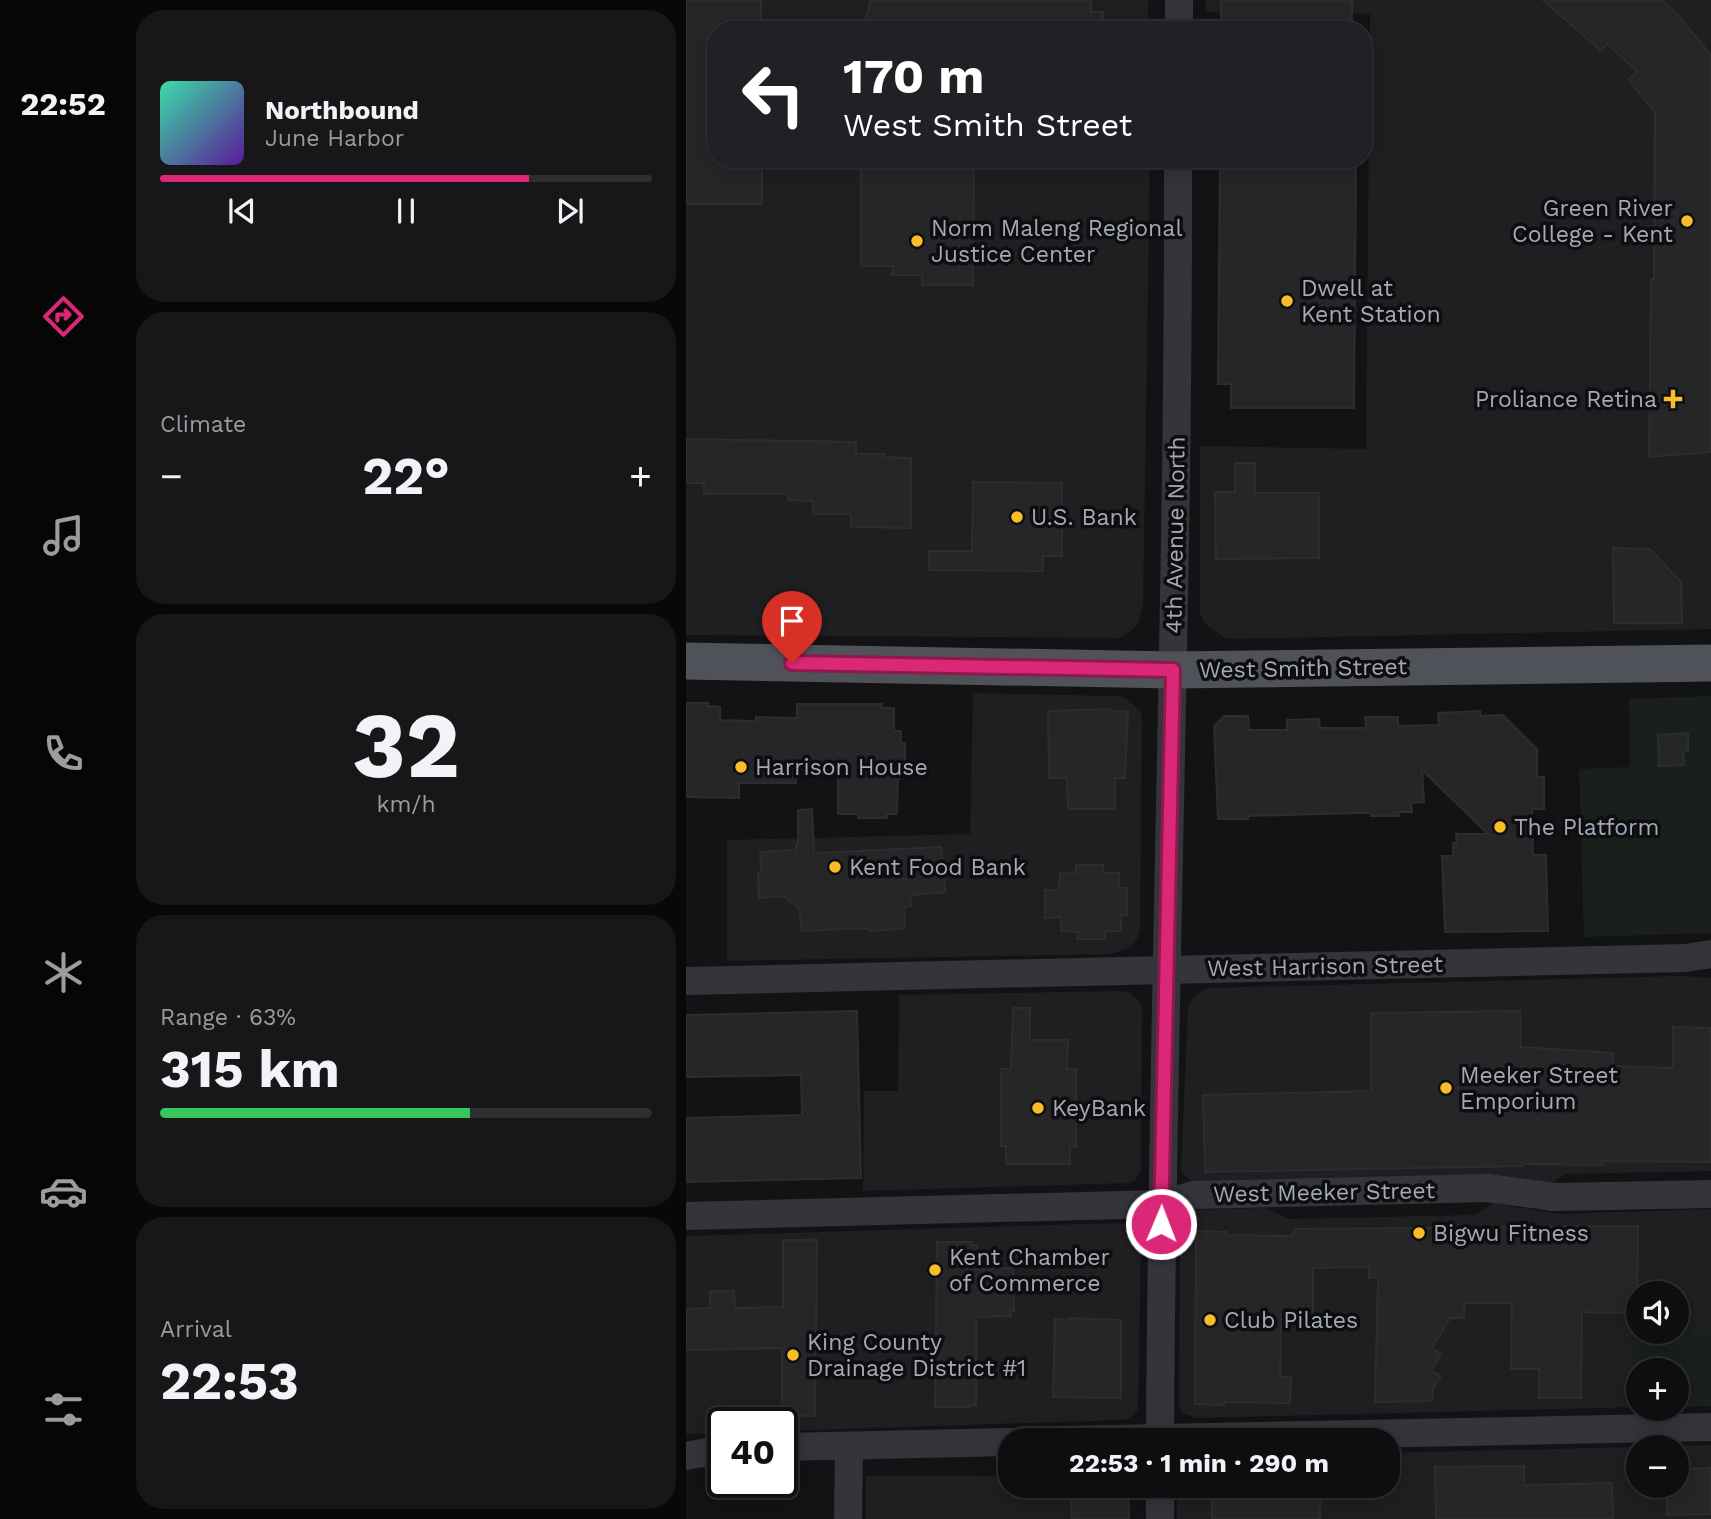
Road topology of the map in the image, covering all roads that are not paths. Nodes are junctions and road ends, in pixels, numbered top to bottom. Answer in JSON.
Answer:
{"nodes":[{"id":1,"x":1180,"y":0,"type":"edge"},
{"id":2,"x":1179,"y":21,"type":"edge"},
{"id":3,"x":1178,"y":168,"type":"edge"},
{"id":4,"x":686,"y":661,"type":"edge"},
{"id":5,"x":1711,"y":663,"type":"edge"},
{"id":6,"x":1173,"y":670,"type":"junction"},
{"id":7,"x":1711,"y":954,"type":"edge"},
{"id":8,"x":1167,"y":969,"type":"junction"},
{"id":9,"x":686,"y":981,"type":"edge"},
{"id":10,"x":1711,"y":1194,"type":"edge"},
{"id":11,"x":1161,"y":1204,"type":"junction"},
{"id":12,"x":686,"y":1216,"type":"edge"},
{"id":13,"x":1711,"y":1426,"type":"edge"},
{"id":14,"x":1160,"y":1428,"type":"edge"},
{"id":15,"x":1400,"y":1433,"type":"edge"},
{"id":16,"x":998,"y":1442,"type":"edge"},
{"id":17,"x":849,"y":1446,"type":"junction"},
{"id":18,"x":798,"y":1447,"type":"edge"},
{"id":19,"x":707,"y":1452,"type":"edge"},
{"id":20,"x":686,"y":1456,"type":"edge"},
{"id":21,"x":1160,"y":1498,"type":"edge"},
{"id":22,"x":848,"y":1519,"type":"edge"},
{"id":23,"x":1160,"y":1519,"type":"edge"}],
"edges":[{"from":1,"to":2,"type":"street"},
{"from":3,"to":6,"type":"street","name":"4th Avenue North"},
{"from":4,"to":6,"type":"main road","name":"West Smith Street"},
{"from":5,"to":6,"type":"main road","name":"West Smith Street"},
{"from":6,"to":8,"type":"street","name":"4th Avenue North"},
{"from":7,"to":8,"type":"street","name":"West Harrison Street"},
{"from":8,"to":9,"type":"street","name":"West Harrison Street"},
{"from":8,"to":11,"type":"street","name":"4th Avenue North"},
{"from":10,"to":11,"type":"street","name":"West Meeker Street"},
{"from":11,"to":12,"type":"street","name":"West Meeker Street"},
{"from":11,"to":14,"type":"street","name":"4th Avenue North"},
{"from":13,"to":15,"type":"street"},
{"from":16,"to":17,"type":"street"},
{"from":17,"to":18,"type":"street"},
{"from":17,"to":22,"type":"street"},
{"from":19,"to":20,"type":"street"},
{"from":21,"to":23,"type":"street"}]}
